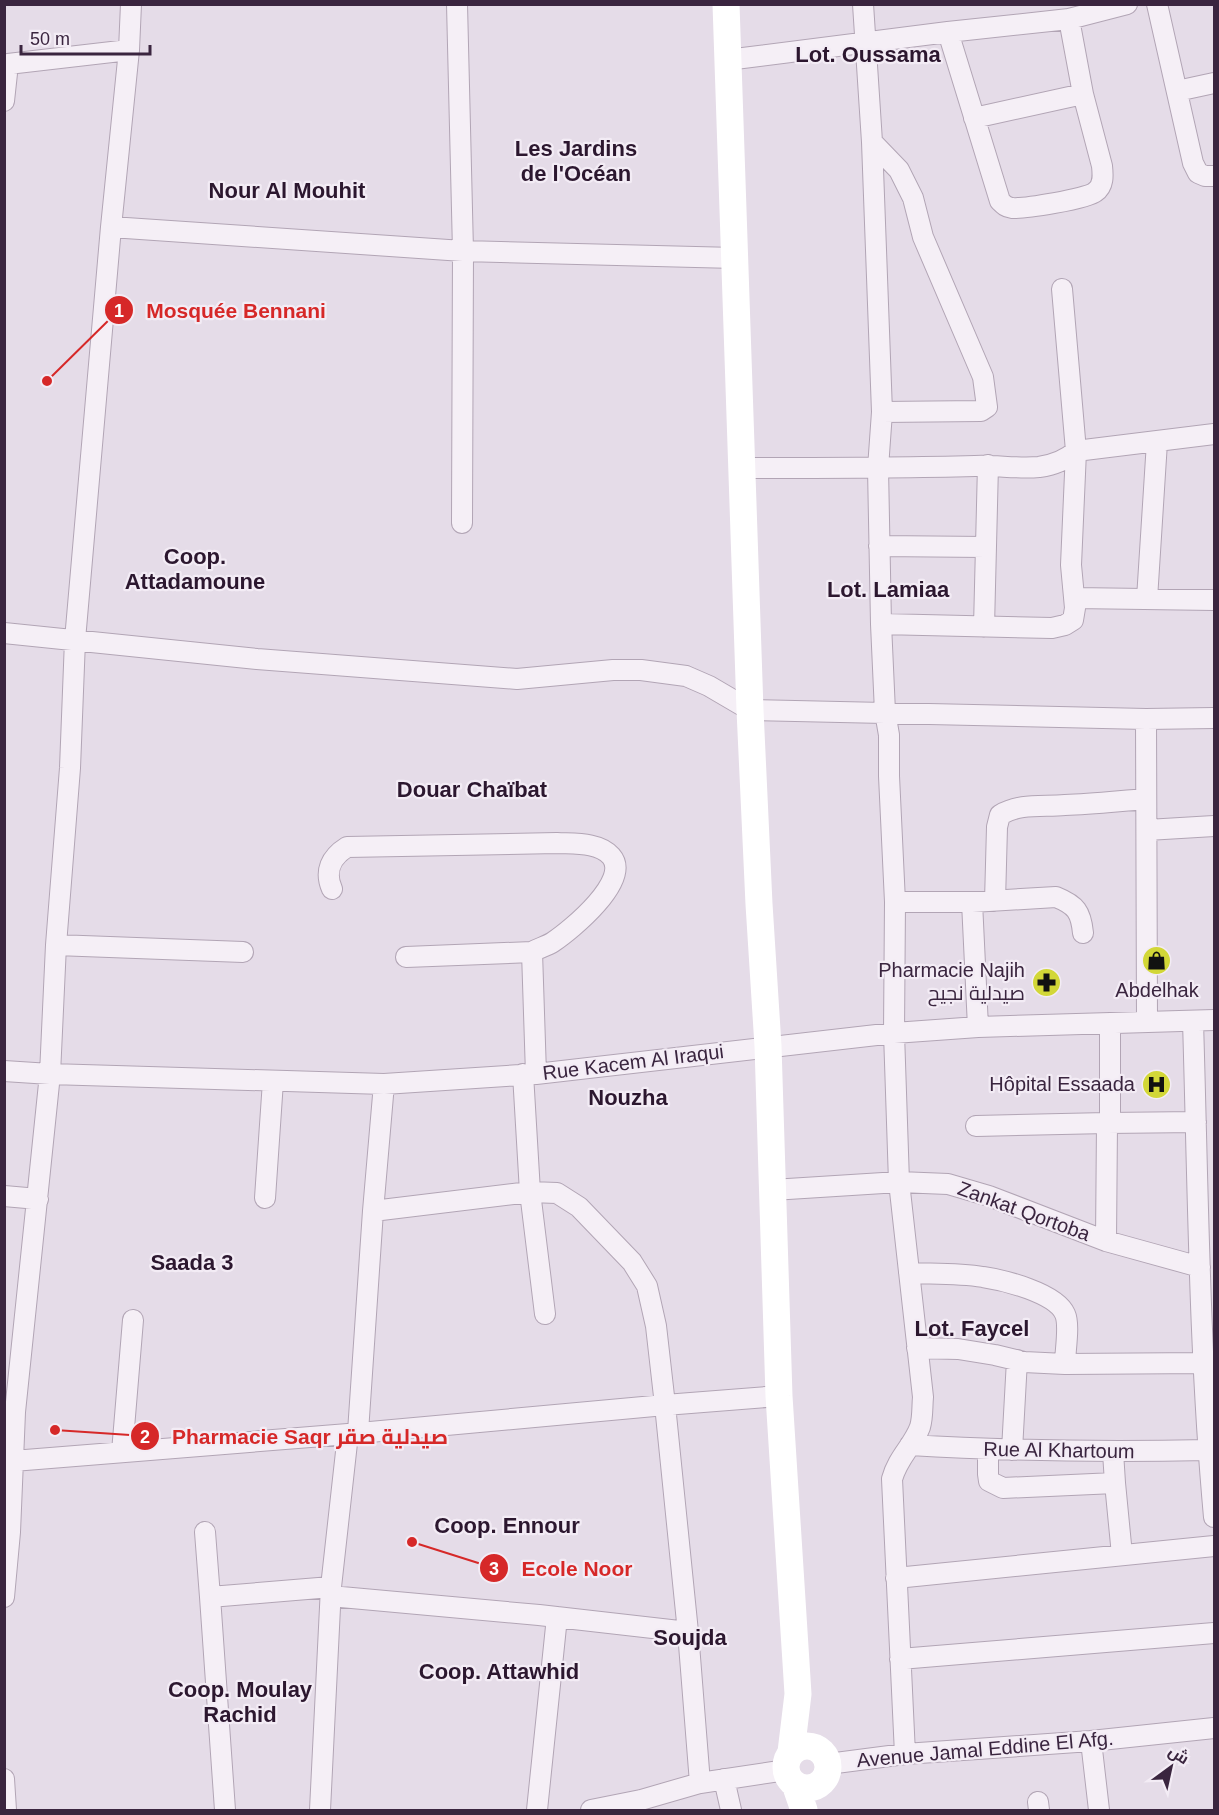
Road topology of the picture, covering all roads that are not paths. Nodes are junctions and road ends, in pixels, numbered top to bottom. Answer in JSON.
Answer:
{"nodes":[{"id":1,"x":131,"y":4,"type":"edge"},
{"id":2,"x":458,"y":4,"type":"edge"},
{"id":3,"x":726,"y":4,"type":"edge"},
{"id":4,"x":863,"y":4,"type":"edge"},
{"id":5,"x":1127,"y":4,"type":"edge"},
{"id":6,"x":1157,"y":4,"type":"edge"},
{"id":7,"x":1091,"y":9,"type":"edge"},
{"id":8,"x":1069,"y":19,"type":"junction"},
{"id":9,"x":948,"y":32,"type":"junction"},
{"id":10,"x":864,"y":43,"type":"junction"},
{"id":11,"x":129,"y":50,"type":"junction"},
{"id":12,"x":727,"y":60,"type":"junction"},
{"id":13,"x":6,"y":64,"type":"edge"},
{"id":14,"x":1215,"y":83,"type":"edge"},
{"id":15,"x":1177,"y":91,"type":"junction"},
{"id":16,"x":1083,"y":94,"type":"junction"},
{"id":17,"x":4,"y":101,"type":"edge"},
{"id":18,"x":974,"y":117,"type":"junction"},
{"id":19,"x":872,"y":142,"type":"junction"},
{"id":20,"x":1215,"y":176,"type":"edge"},
{"id":21,"x":111,"y":227,"type":"junction"},
{"id":22,"x":463,"y":251,"type":"junction"},
{"id":23,"x":735,"y":258,"type":"junction"},
{"id":24,"x":1062,"y":288,"type":"dead end"},
{"id":25,"x":882,"y":412,"type":"junction"},
{"id":26,"x":1215,"y":434,"type":"edge"},
{"id":27,"x":1157,"y":442,"type":"junction"},
{"id":28,"x":1076,"y":451,"type":"junction"},
{"id":29,"x":988,"y":465,"type":"junction"},
{"id":30,"x":742,"y":468,"type":"junction"},
{"id":31,"x":878,"y":468,"type":"junction"},
{"id":32,"x":462,"y":524,"type":"dead end"},
{"id":33,"x":879,"y":546,"type":"junction"},
{"id":34,"x":986,"y":547,"type":"junction"},
{"id":35,"x":1075,"y":598,"type":"junction"},
{"id":36,"x":1147,"y":599,"type":"junction"},
{"id":37,"x":1215,"y":600,"type":"edge"},
{"id":38,"x":880,"y":624,"type":"junction"},
{"id":39,"x":984,"y":627,"type":"junction"},
{"id":40,"x":4,"y":633,"type":"edge"},
{"id":41,"x":75,"y":640,"type":"junction"},
{"id":42,"x":750,"y":710,"type":"junction"},
{"id":43,"x":885,"y":712,"type":"junction"},
{"id":44,"x":1215,"y":718,"type":"edge"},
{"id":45,"x":1146,"y":719,"type":"junction"},
{"id":46,"x":1146,"y":799,"type":"junction"},
{"id":47,"x":1215,"y":826,"type":"edge"},
{"id":48,"x":1147,"y":830,"type":"junction"},
{"id":49,"x":332,"y":889,"type":"dead end"},
{"id":50,"x":995,"y":901,"type":"junction"},
{"id":51,"x":895,"y":902,"type":"junction"},
{"id":52,"x":972,"y":902,"type":"junction"},
{"id":53,"x":1083,"y":933,"type":"dead end"},
{"id":54,"x":56,"y":945,"type":"junction"},
{"id":55,"x":243,"y":952,"type":"dead end"},
{"id":56,"x":532,"y":952,"type":"junction"},
{"id":57,"x":406,"y":957,"type":"dead end"},
{"id":58,"x":1215,"y":1020,"type":"edge"},
{"id":59,"x":1193,"y":1021,"type":"junction"},
{"id":60,"x":1147,"y":1022,"type":"junction"},
{"id":61,"x":1110,"y":1023,"type":"junction"},
{"id":62,"x":978,"y":1027,"type":"junction"},
{"id":63,"x":894,"y":1032,"type":"junction"},
{"id":64,"x":768,"y":1046,"type":"junction"},
{"id":65,"x":4,"y":1071,"type":"edge"},
{"id":66,"x":50,"y":1074,"type":"junction"},
{"id":67,"x":529,"y":1074,"type":"junction"},
{"id":68,"x":273,"y":1081,"type":"junction"},
{"id":69,"x":384,"y":1084,"type":"junction"},
{"id":70,"x":1196,"y":1122,"type":"junction"},
{"id":71,"x":1109,"y":1123,"type":"junction"},
{"id":72,"x":976,"y":1126,"type":"dead end"},
{"id":73,"x":898,"y":1182,"type":"junction"},
{"id":74,"x":772,"y":1190,"type":"junction"},
{"id":75,"x":531,"y":1192,"type":"junction"},
{"id":76,"x":4,"y":1196,"type":"edge"},
{"id":77,"x":265,"y":1198,"type":"dead end"},
{"id":78,"x":38,"y":1199,"type":"junction"},
{"id":79,"x":373,"y":1211,"type":"junction"},
{"id":80,"x":1207,"y":1230,"type":"edge"},
{"id":81,"x":1106,"y":1241,"type":"junction"},
{"id":82,"x":1200,"y":1267,"type":"junction"},
{"id":83,"x":909,"y":1273,"type":"junction"},
{"id":84,"x":1208,"y":1306,"type":"edge"},
{"id":85,"x":546,"y":1314,"type":"dead end"},
{"id":86,"x":133,"y":1320,"type":"dead end"},
{"id":87,"x":917,"y":1348,"type":"junction"},
{"id":88,"x":1017,"y":1360,"type":"junction"},
{"id":89,"x":1204,"y":1363,"type":"junction"},
{"id":90,"x":1065,"y":1364,"type":"junction"},
{"id":91,"x":779,"y":1396,"type":"junction"},
{"id":92,"x":665,"y":1405,"type":"junction"},
{"id":93,"x":1210,"y":1413,"type":"edge"},
{"id":94,"x":353,"y":1433,"type":"junction"},
{"id":95,"x":910,"y":1445,"type":"junction"},
{"id":96,"x":988,"y":1449,"type":"junction"},
{"id":97,"x":1012,"y":1450,"type":"junction"},
{"id":98,"x":1208,"y":1450,"type":"junction"},
{"id":99,"x":122,"y":1452,"type":"junction"},
{"id":100,"x":1113,"y":1452,"type":"junction"},
{"id":101,"x":14,"y":1461,"type":"junction"},
{"id":102,"x":1115,"y":1483,"type":"junction"},
{"id":103,"x":1215,"y":1517,"type":"edge"},
{"id":104,"x":204,"y":1532,"type":"dead end"},
{"id":105,"x":1215,"y":1546,"type":"edge"},
{"id":106,"x":1122,"y":1555,"type":"junction"},
{"id":107,"x":896,"y":1578,"type":"junction"},
{"id":108,"x":331,"y":1591,"type":"junction"},
{"id":109,"x":4,"y":1597,"type":"edge"},
{"id":110,"x":210,"y":1597,"type":"junction"},
{"id":111,"x":557,"y":1617,"type":"junction"},
{"id":112,"x":688,"y":1632,"type":"junction"},
{"id":113,"x":1215,"y":1633,"type":"edge"},
{"id":114,"x":900,"y":1659,"type":"junction"},
{"id":115,"x":798,"y":1694,"type":"junction"},
{"id":116,"x":1215,"y":1728,"type":"edge"},
{"id":117,"x":1091,"y":1740,"type":"junction"},
{"id":118,"x":904,"y":1754,"type":"junction"},
{"id":119,"x":823,"y":1765,"type":"junction"},
{"id":120,"x":791,"y":1769,"type":"junction"},
{"id":121,"x":4,"y":1779,"type":"edge"},
{"id":122,"x":724,"y":1779,"type":"junction"},
{"id":123,"x":700,"y":1783,"type":"junction"},
{"id":124,"x":641,"y":1805,"type":"edge"},
{"id":125,"x":6,"y":1810,"type":"edge"},
{"id":126,"x":225,"y":1810,"type":"edge"},
{"id":127,"x":320,"y":1810,"type":"edge"},
{"id":128,"x":537,"y":1810,"type":"edge"},
{"id":129,"x":591,"y":1810,"type":"edge"},
{"id":130,"x":731,"y":1810,"type":"edge"},
{"id":131,"x":804,"y":1810,"type":"edge"},
{"id":132,"x":818,"y":1810,"type":"edge"},
{"id":133,"x":1099,"y":1810,"type":"edge"}],
"edges":[{"from":1,"to":11,"type":"street"},
{"from":2,"to":22,"type":"street"},
{"from":3,"to":12,"type":"street"},
{"from":4,"to":10,"type":"street"},
{"from":5,"to":7,"type":"street"},
{"from":6,"to":15,"type":"street"},
{"from":7,"to":8,"type":"street"},
{"from":8,"to":9,"type":"street"},
{"from":8,"to":16,"type":"street"},
{"from":9,"to":10,"type":"street"},
{"from":9,"to":18,"type":"street"},
{"from":10,"to":12,"type":"street"},
{"from":10,"to":19,"type":"street"},
{"from":11,"to":13,"type":"street"},
{"from":11,"to":21,"type":"street"},
{"from":12,"to":23,"type":"street"},
{"from":13,"to":17,"type":"street"},
{"from":14,"to":15,"type":"street"},
{"from":15,"to":20,"type":"street"},
{"from":16,"to":18,"type":"street"},
{"from":16,"to":18,"type":"street"},
{"from":19,"to":25,"type":"street"},
{"from":19,"to":25,"type":"street"},
{"from":21,"to":22,"type":"street"},
{"from":21,"to":41,"type":"street"},
{"from":22,"to":23,"type":"street"},
{"from":22,"to":32,"type":"street"},
{"from":23,"to":30,"type":"street"},
{"from":24,"to":28,"type":"street"},
{"from":25,"to":31,"type":"street"},
{"from":26,"to":27,"type":"street"},
{"from":27,"to":28,"type":"street"},
{"from":27,"to":36,"type":"street"},
{"from":28,"to":29,"type":"street"},
{"from":28,"to":35,"type":"street"},
{"from":29,"to":31,"type":"street"},
{"from":29,"to":34,"type":"street"},
{"from":30,"to":31,"type":"street"},
{"from":30,"to":42,"type":"street"},
{"from":31,"to":33,"type":"street"},
{"from":33,"to":34,"type":"street"},
{"from":33,"to":38,"type":"street"},
{"from":34,"to":39,"type":"street"},
{"from":35,"to":36,"type":"street"},
{"from":35,"to":39,"type":"street"},
{"from":36,"to":37,"type":"street"},
{"from":38,"to":39,"type":"street"},
{"from":38,"to":43,"type":"street"},
{"from":40,"to":41,"type":"street"},
{"from":41,"to":42,"type":"street"},
{"from":41,"to":54,"type":"street"},
{"from":42,"to":43,"type":"street"},
{"from":42,"to":64,"type":"street"},
{"from":43,"to":45,"type":"street"},
{"from":43,"to":51,"type":"street"},
{"from":44,"to":45,"type":"street"},
{"from":45,"to":46,"type":"street"},
{"from":46,"to":48,"type":"street"},
{"from":46,"to":50,"type":"street"},
{"from":47,"to":48,"type":"street"},
{"from":48,"to":60,"type":"street"},
{"from":49,"to":56,"type":"street"},
{"from":50,"to":52,"type":"street"},
{"from":50,"to":53,"type":"street"},
{"from":51,"to":52,"type":"street"},
{"from":51,"to":63,"type":"street"},
{"from":52,"to":62,"type":"street"},
{"from":54,"to":55,"type":"street"},
{"from":54,"to":66,"type":"street"},
{"from":56,"to":57,"type":"street"},
{"from":56,"to":67,"type":"street"},
{"from":58,"to":59,"type":"street","name":"Rue Kacem Al Iraqui"},
{"from":59,"to":60,"type":"street","name":"Rue Kacem Al Iraqui"},
{"from":59,"to":70,"type":"street"},
{"from":60,"to":61,"type":"street","name":"Rue Kacem Al Iraqui"},
{"from":61,"to":62,"type":"street","name":"Rue Kacem Al Iraqui"},
{"from":61,"to":71,"type":"street"},
{"from":62,"to":63,"type":"street","name":"Rue Kacem Al Iraqui"},
{"from":63,"to":64,"type":"street","name":"Rue Kacem Al Iraqui"},
{"from":63,"to":73,"type":"street"},
{"from":64,"to":67,"type":"street","name":"Rue Kacem Al Iraqui"},
{"from":64,"to":74,"type":"street"},
{"from":65,"to":66,"type":"street","name":"Rue Kacem Al Iraqui"},
{"from":66,"to":68,"type":"street","name":"Rue Kacem Al Iraqui"},
{"from":66,"to":78,"type":"street"},
{"from":67,"to":69,"type":"street","name":"Rue Kacem Al Iraqui"},
{"from":67,"to":75,"type":"street"},
{"from":68,"to":69,"type":"street","name":"Rue Kacem Al Iraqui"},
{"from":68,"to":77,"type":"street"},
{"from":69,"to":79,"type":"street"},
{"from":70,"to":71,"type":"street"},
{"from":70,"to":80,"type":"street"},
{"from":71,"to":72,"type":"street"},
{"from":71,"to":81,"type":"street"},
{"from":73,"to":74,"type":"street","name":"Zankat Qortoba"},
{"from":73,"to":81,"type":"street","name":"Zankat Qortoba"},
{"from":73,"to":83,"type":"street"},
{"from":74,"to":91,"type":"street"},
{"from":75,"to":79,"type":"street"},
{"from":75,"to":85,"type":"street"},
{"from":75,"to":92,"type":"street"},
{"from":76,"to":78,"type":"street"},
{"from":78,"to":101,"type":"street"},
{"from":79,"to":94,"type":"street"},
{"from":80,"to":82,"type":"street"},
{"from":81,"to":82,"type":"street","name":"Zankat Qortoba"},
{"from":82,"to":84,"type":"street"},
{"from":83,"to":87,"type":"street"},
{"from":83,"to":90,"type":"street"},
{"from":84,"to":89,"type":"street"},
{"from":86,"to":99,"type":"street"},
{"from":87,"to":88,"type":"street"},
{"from":87,"to":95,"type":"street"},
{"from":88,"to":90,"type":"street"},
{"from":88,"to":97,"type":"street"},
{"from":89,"to":90,"type":"street"},
{"from":89,"to":93,"type":"street"},
{"from":91,"to":92,"type":"street"},
{"from":91,"to":115,"type":"street"},
{"from":92,"to":94,"type":"street"},
{"from":92,"to":112,"type":"street"},
{"from":93,"to":98,"type":"street"},
{"from":94,"to":99,"type":"street"},
{"from":94,"to":108,"type":"street"},
{"from":95,"to":96,"type":"street","name":"Rue Al Khartoum"},
{"from":95,"to":107,"type":"street"},
{"from":96,"to":97,"type":"street","name":"Rue Al Khartoum"},
{"from":96,"to":102,"type":"street"},
{"from":97,"to":100,"type":"street","name":"Rue Al Khartoum"},
{"from":98,"to":100,"type":"street","name":"Rue Al Khartoum"},
{"from":98,"to":103,"type":"street"},
{"from":99,"to":101,"type":"street"},
{"from":100,"to":102,"type":"street"},
{"from":101,"to":109,"type":"street"},
{"from":102,"to":106,"type":"street"},
{"from":104,"to":110,"type":"street"},
{"from":105,"to":106,"type":"street"},
{"from":106,"to":107,"type":"street"},
{"from":107,"to":114,"type":"street"},
{"from":108,"to":110,"type":"street"},
{"from":108,"to":111,"type":"street"},
{"from":108,"to":127,"type":"street"},
{"from":110,"to":126,"type":"street"},
{"from":111,"to":112,"type":"street"},
{"from":111,"to":128,"type":"street"},
{"from":112,"to":123,"type":"street"},
{"from":113,"to":114,"type":"street"},
{"from":114,"to":118,"type":"street"},
{"from":115,"to":119,"type":"street"},
{"from":115,"to":120,"type":"street"},
{"from":116,"to":117,"type":"street","name":"Avenue Jamal Eddine El Afg."},
{"from":117,"to":118,"type":"street","name":"Avenue Jamal Eddine El Afg."},
{"from":117,"to":133,"type":"street"},
{"from":118,"to":119,"type":"street","name":"Avenue Jamal Eddine El Afg."},
{"from":119,"to":120,"type":"street"},
{"from":119,"to":120,"type":"street"},
{"from":119,"to":132,"type":"street"},
{"from":120,"to":122,"type":"street"},
{"from":120,"to":131,"type":"street"},
{"from":121,"to":125,"type":"street"},
{"from":122,"to":123,"type":"street"},
{"from":122,"to":130,"type":"street"},
{"from":123,"to":124,"type":"street"},
{"from":124,"to":129,"type":"street"}]}
